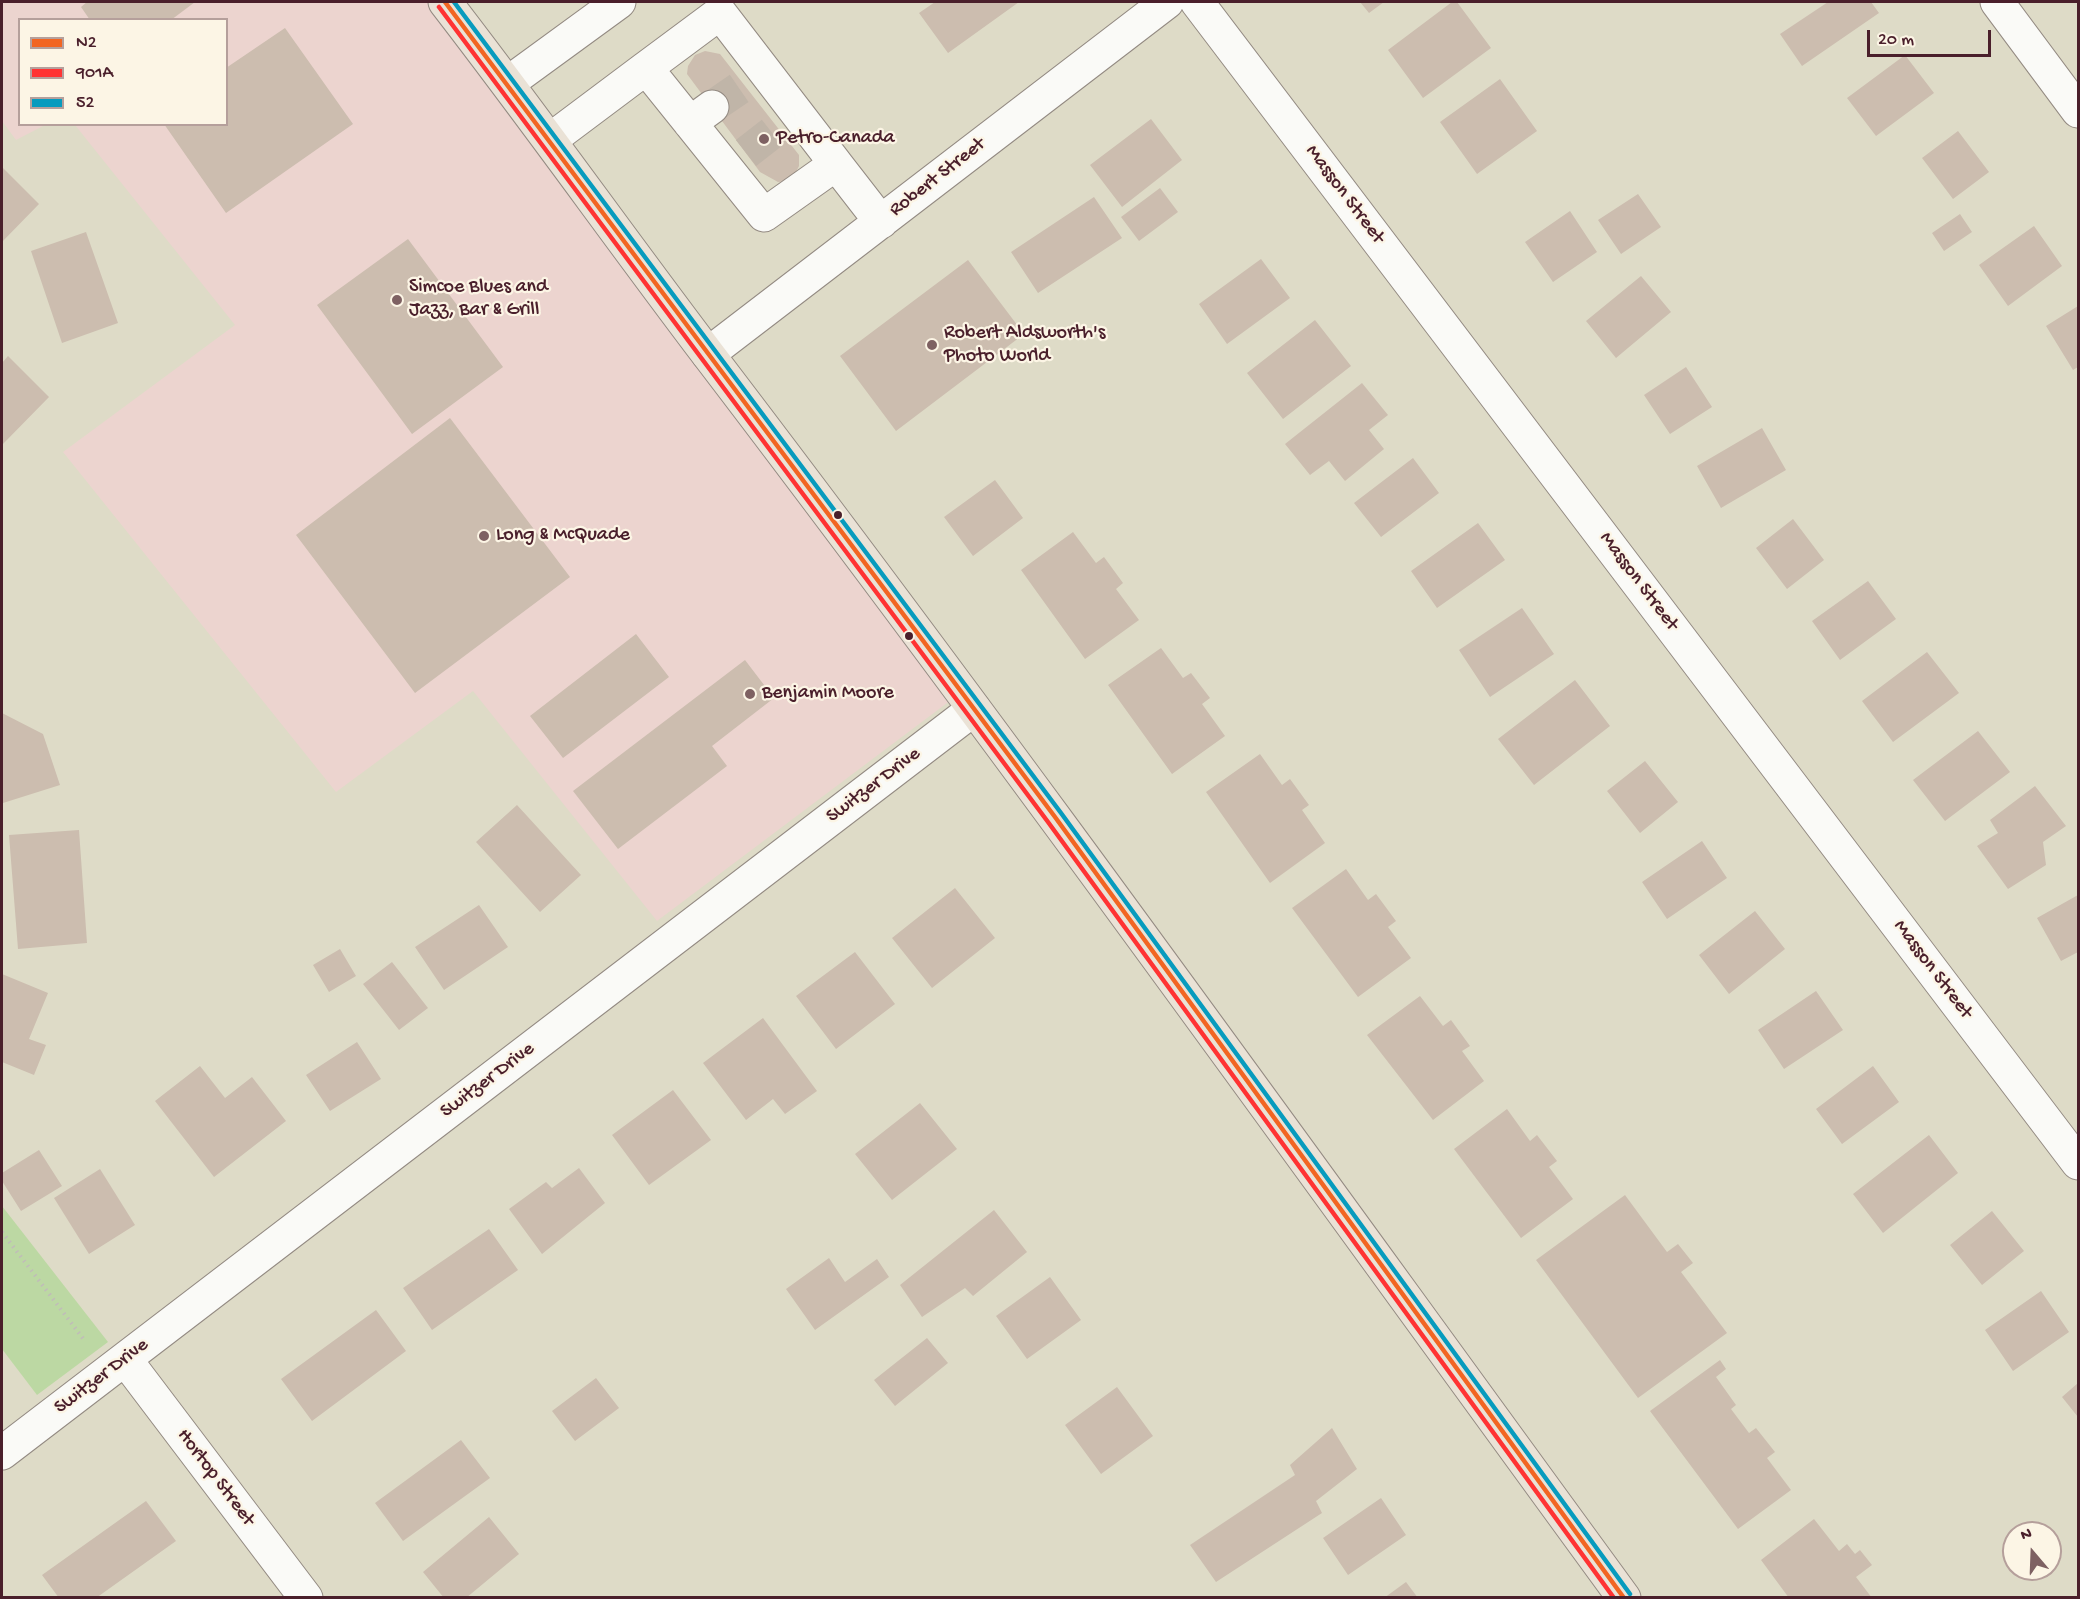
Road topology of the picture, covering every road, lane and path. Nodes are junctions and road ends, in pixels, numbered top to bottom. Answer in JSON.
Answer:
{"nodes":[{"id":1,"x":445,"y":2,"type":"edge"},
{"id":2,"x":619,"y":2,"type":"edge"},
{"id":3,"x":1167,"y":2,"type":"edge"},
{"id":4,"x":1197,"y":2,"type":"edge"},
{"id":5,"x":1997,"y":2,"type":"edge"},
{"id":6,"x":646,"y":68,"type":"junction"},
{"id":7,"x":508,"y":83,"type":"junction"},
{"id":8,"x":2079,"y":111,"type":"edge"},
{"id":9,"x":550,"y":140,"type":"junction"},
{"id":10,"x":837,"y":164,"type":"junction"},
{"id":11,"x":881,"y":222,"type":"junction"},
{"id":12,"x":708,"y":354,"type":"junction"},
{"id":13,"x":974,"y":709,"type":"junction"},
{"id":14,"x":2079,"y":1163,"type":"edge"},
{"id":15,"x":2,"y":1232,"type":"edge"},
{"id":16,"x":116,"y":1365,"type":"junction"},
{"id":17,"x":2,"y":1453,"type":"edge"},
{"id":18,"x":306,"y":1598,"type":"edge"},
{"id":19,"x":1624,"y":1598,"type":"edge"}],
"edges":[{"from":1,"to":7,"type":"main road"},
{"from":2,"to":7,"type":"street"},
{"from":3,"to":11,"type":"street","name":"Robert Street"},
{"from":4,"to":14,"type":"street","name":"Masson Street"},
{"from":5,"to":8,"type":"street"},
{"from":6,"to":9,"type":"street"},
{"from":6,"to":10,"type":"street"},
{"from":6,"to":10,"type":"street"},
{"from":7,"to":9,"type":"main road"},
{"from":9,"to":12,"type":"main road"},
{"from":10,"to":11,"type":"street"},
{"from":11,"to":12,"type":"street","name":"Robert Street"},
{"from":12,"to":13,"type":"main road"},
{"from":13,"to":16,"type":"street","name":"Switzer Drive"},
{"from":13,"to":19,"type":"main road"},
{"from":15,"to":16,"type":"path"},
{"from":16,"to":17,"type":"street","name":"Switzer Drive"},
{"from":16,"to":18,"type":"street","name":"Hortop Street"}]}
